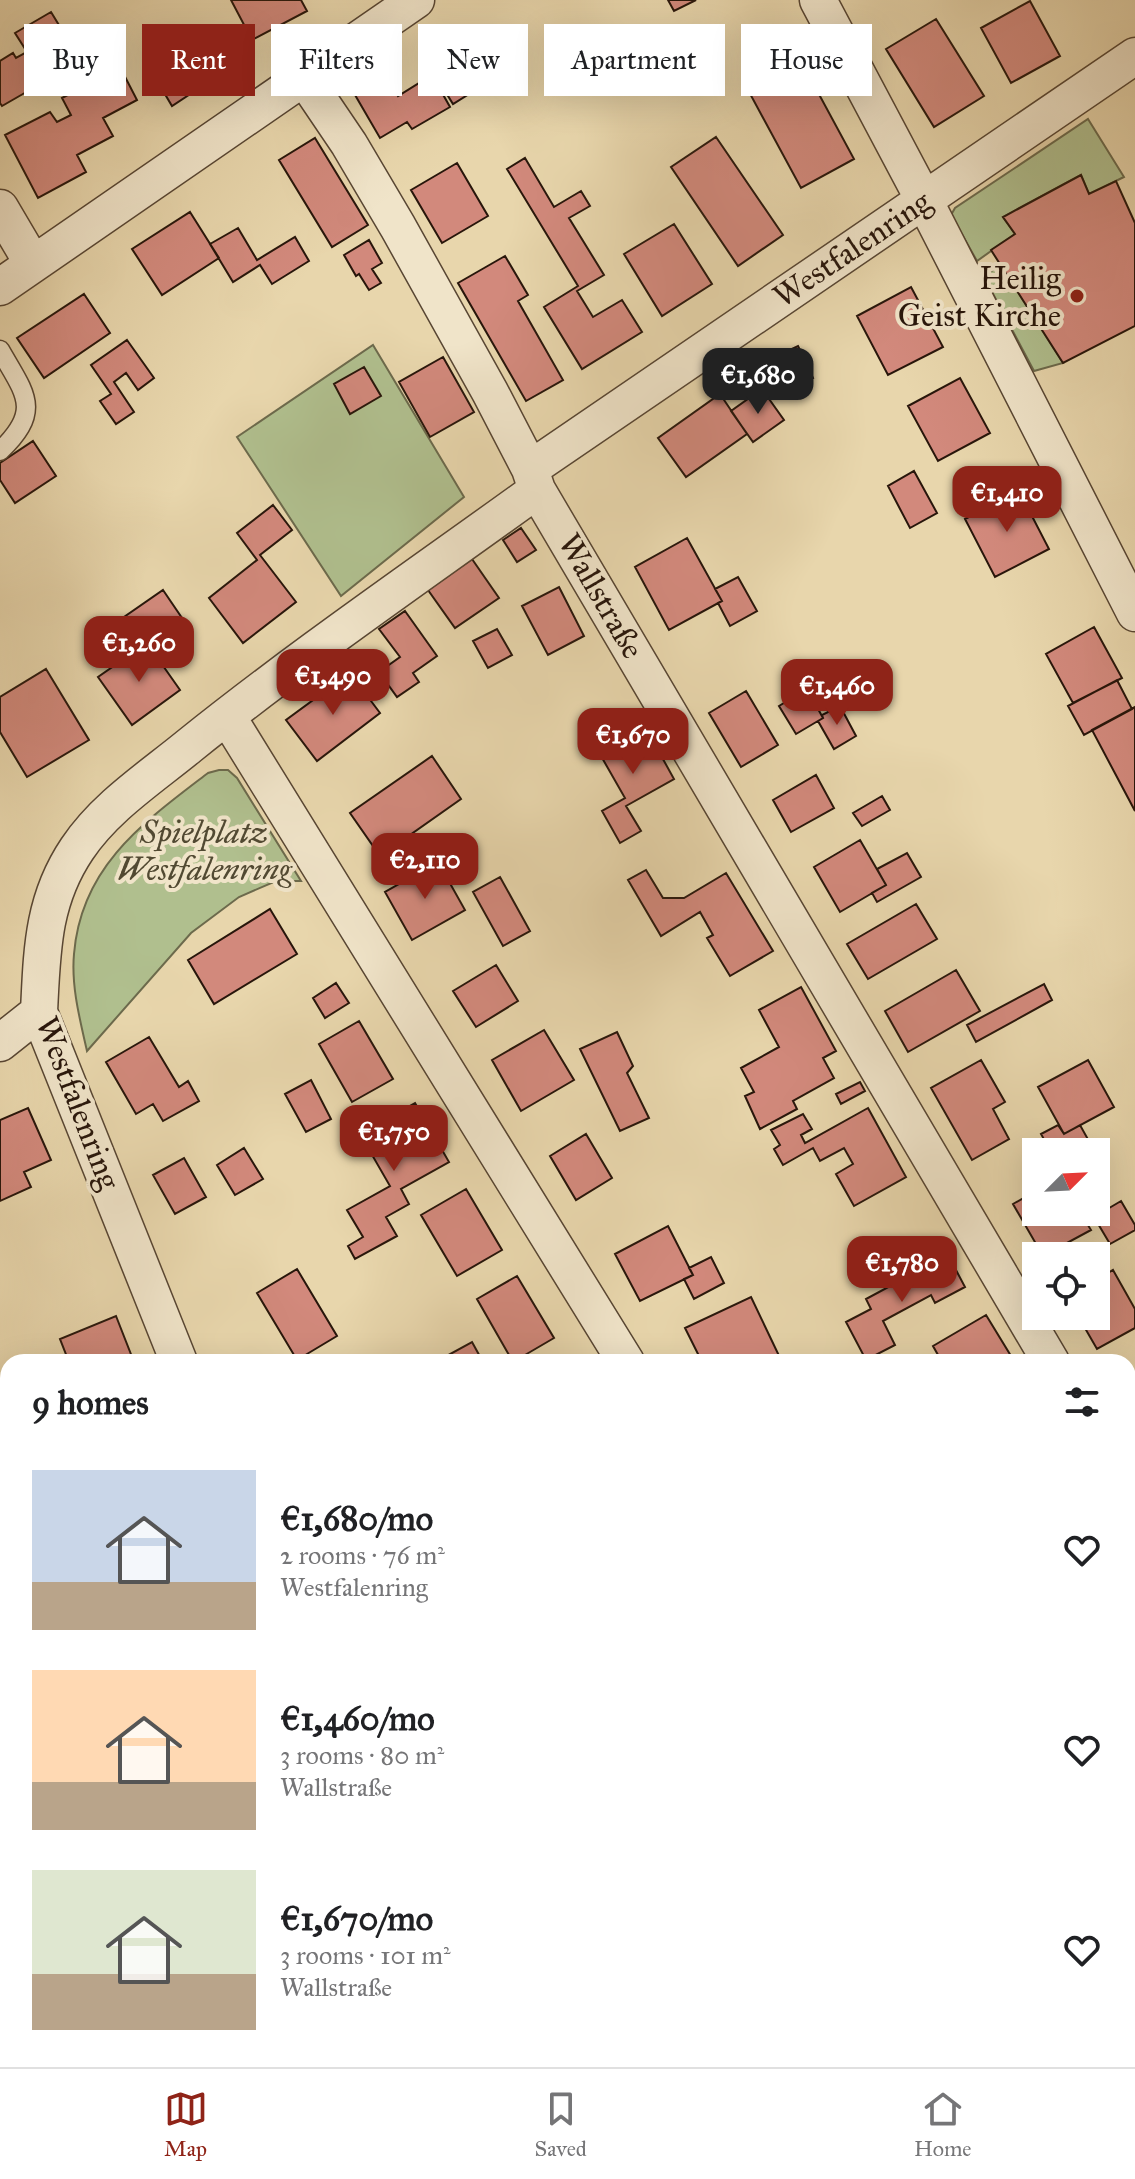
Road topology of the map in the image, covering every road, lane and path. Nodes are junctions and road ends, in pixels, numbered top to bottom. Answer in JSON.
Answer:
{"nodes":[{"id":1,"x":416,"y":0,"type":"edge"},
{"id":2,"x":818,"y":0,"type":"edge"},
{"id":3,"x":380,"y":24,"type":"edge"},
{"id":4,"x":1135,"y":56,"type":"edge"},
{"id":5,"x":274,"y":96,"type":"edge"},
{"id":6,"x":317,"y":96,"type":"edge"},
{"id":7,"x":924,"y":200,"type":"junction"},
{"id":8,"x":0,"y":208,"type":"edge"},
{"id":9,"x":33,"y":264,"type":"junction"},
{"id":10,"x":0,"y":287,"type":"edge"},
{"id":11,"x":0,"y":350,"type":"edge"},
{"id":12,"x":0,"y":451,"type":"edge"},
{"id":13,"x":534,"y":479,"type":"junction"},
{"id":14,"x":1135,"y":613,"type":"edge"},
{"id":15,"x":227,"y":716,"type":"junction"},
{"id":16,"x":39,"y":1012,"type":"junction"},
{"id":17,"x":0,"y":1043,"type":"edge"},
{"id":18,"x":176,"y":1354,"type":"edge"},
{"id":19,"x":621,"y":1354,"type":"edge"},
{"id":20,"x":1046,"y":1354,"type":"edge"}],
"edges":[{"from":1,"to":3,"type":"street"},
{"from":2,"to":7,"type":"street"},
{"from":4,"to":7,"type":"street","name":"Westfalenring"},
{"from":5,"to":9,"type":"street"},
{"from":6,"to":13,"type":"street","name":"Wallstraße"},
{"from":7,"to":13,"type":"street","name":"Westfalenring"},
{"from":7,"to":14,"type":"street"},
{"from":8,"to":9,"type":"street"},
{"from":9,"to":10,"type":"street"},
{"from":11,"to":12,"type":"lane"},
{"from":13,"to":15,"type":"street","name":"Westfalenring"},
{"from":13,"to":20,"type":"street","name":"Wallstraße"},
{"from":15,"to":16,"type":"street","name":"Westfalenring"},
{"from":15,"to":19,"type":"street"},
{"from":16,"to":17,"type":"street"},
{"from":16,"to":18,"type":"street","name":"Westfalenring"}]}
